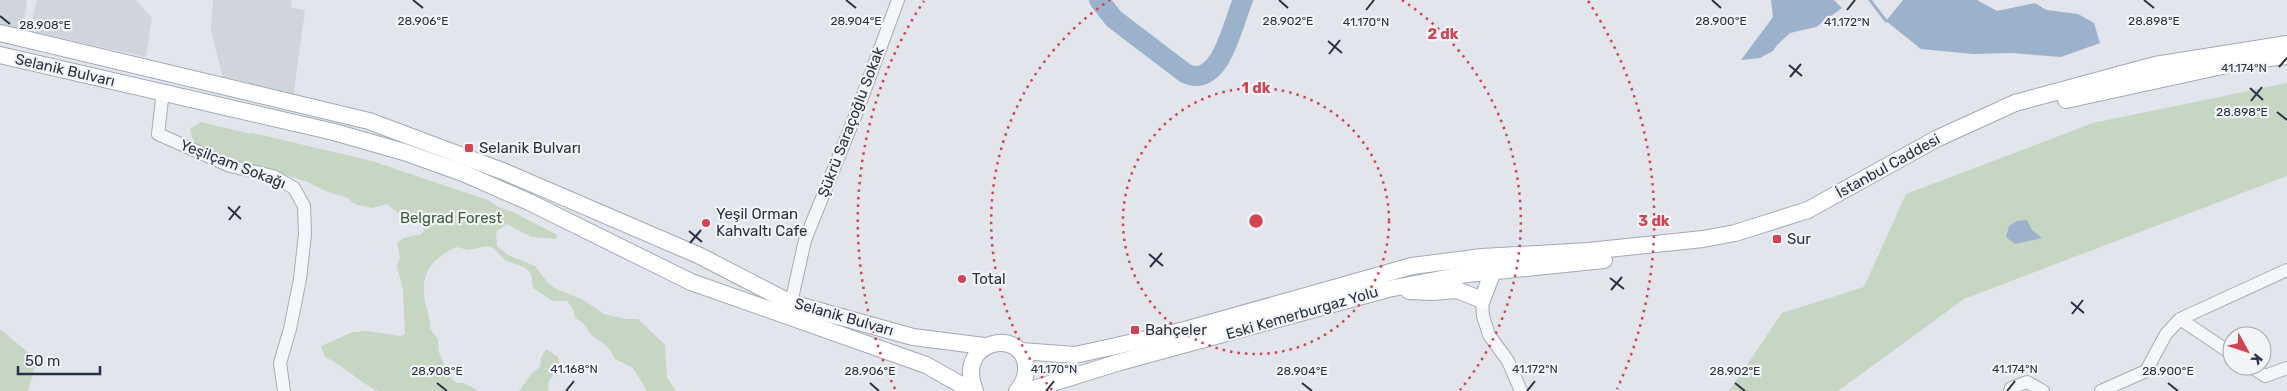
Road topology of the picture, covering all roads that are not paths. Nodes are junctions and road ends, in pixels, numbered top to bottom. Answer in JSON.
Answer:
{"nodes":[{"id":1,"x":898,"y":0,"type":"edge"},
{"id":2,"x":0,"y":33,"type":"edge"},
{"id":3,"x":2287,"y":44,"type":"edge"},
{"id":4,"x":0,"y":55,"type":"edge"},
{"id":5,"x":2287,"y":56,"type":"edge"},
{"id":6,"x":163,"y":91,"type":"junction"},
{"id":7,"x":2018,"y":107,"type":"junction"},
{"id":8,"x":1482,"y":257,"type":"junction"},
{"id":9,"x":2287,"y":270,"type":"edge"},
{"id":10,"x":1493,"y":271,"type":"junction"},
{"id":11,"x":1475,"y":273,"type":"junction"},
{"id":12,"x":1388,"y":289,"type":"junction"},
{"id":13,"x":1482,"y":300,"type":"junction"},
{"id":14,"x":791,"y":302,"type":"junction"},
{"id":15,"x":2180,"y":319,"type":"junction"},
{"id":16,"x":984,"y":346,"type":"junction"},
{"id":17,"x":2222,"y":347,"type":"edge"},
{"id":18,"x":1021,"y":351,"type":"junction"},
{"id":19,"x":2287,"y":368,"type":"edge"},
{"id":20,"x":2272,"y":373,"type":"edge"},
{"id":21,"x":284,"y":391,"type":"edge"},
{"id":22,"x":974,"y":391,"type":"edge"},
{"id":23,"x":1017,"y":391,"type":"edge"},
{"id":24,"x":1027,"y":391,"type":"edge"},
{"id":25,"x":1521,"y":391,"type":"edge"},
{"id":26,"x":2010,"y":391,"type":"edge"},
{"id":27,"x":2043,"y":391,"type":"edge"},
{"id":28,"x":2101,"y":391,"type":"edge"}],
"edges":[{"from":1,"to":14,"type":"street","name":"Şükrü Saraçoğlu Sokak"},
{"from":2,"to":14,"type":"main road","name":"Selanik Bulvarı"},
{"from":3,"to":7,"type":"main road","name":"İstanbul Caddesi"},
{"from":4,"to":6,"type":"main road","name":"Selanik Bulvarı"},
{"from":5,"to":7,"type":"main road","name":"İstanbul Caddesi"},
{"from":6,"to":21,"type":"street","name":"Yeşilçam Sokağı"},
{"from":6,"to":22,"type":"main road","name":"Selanik Bulvarı"},
{"from":7,"to":8,"type":"main road","name":"İstanbul Caddesi"},
{"from":7,"to":10,"type":"main road","name":"İstanbul Caddesi"},
{"from":8,"to":10,"type":"main road"},
{"from":8,"to":11,"type":"main road"},
{"from":8,"to":18,"type":"main road","name":"Eski Kemerburgaz Yolu"},
{"from":9,"to":15,"type":"street"},
{"from":10,"to":11,"type":"main road","name":"Eski Kemerburgaz Yolu"},
{"from":10,"to":13,"type":"main road"},
{"from":11,"to":12,"type":"main road","name":"Eski Kemerburgaz Yolu"},
{"from":11,"to":13,"type":"main road"},
{"from":12,"to":13,"type":"main road"},
{"from":12,"to":24,"type":"main road","name":"Eski Kemerburgaz Yolu"},
{"from":13,"to":25,"type":"street"},
{"from":14,"to":16,"type":"main road","name":"Selanik Bulvarı"},
{"from":15,"to":17,"type":"street"},
{"from":15,"to":28,"type":"street"},
{"from":16,"to":18,"type":"main road","name":"Eski Kemerburgaz Yolu"},
{"from":16,"to":22,"type":"main road"},
{"from":18,"to":23,"type":"main road"},
{"from":19,"to":20,"type":"street"},
{"from":26,"to":27,"type":"street"}]}
